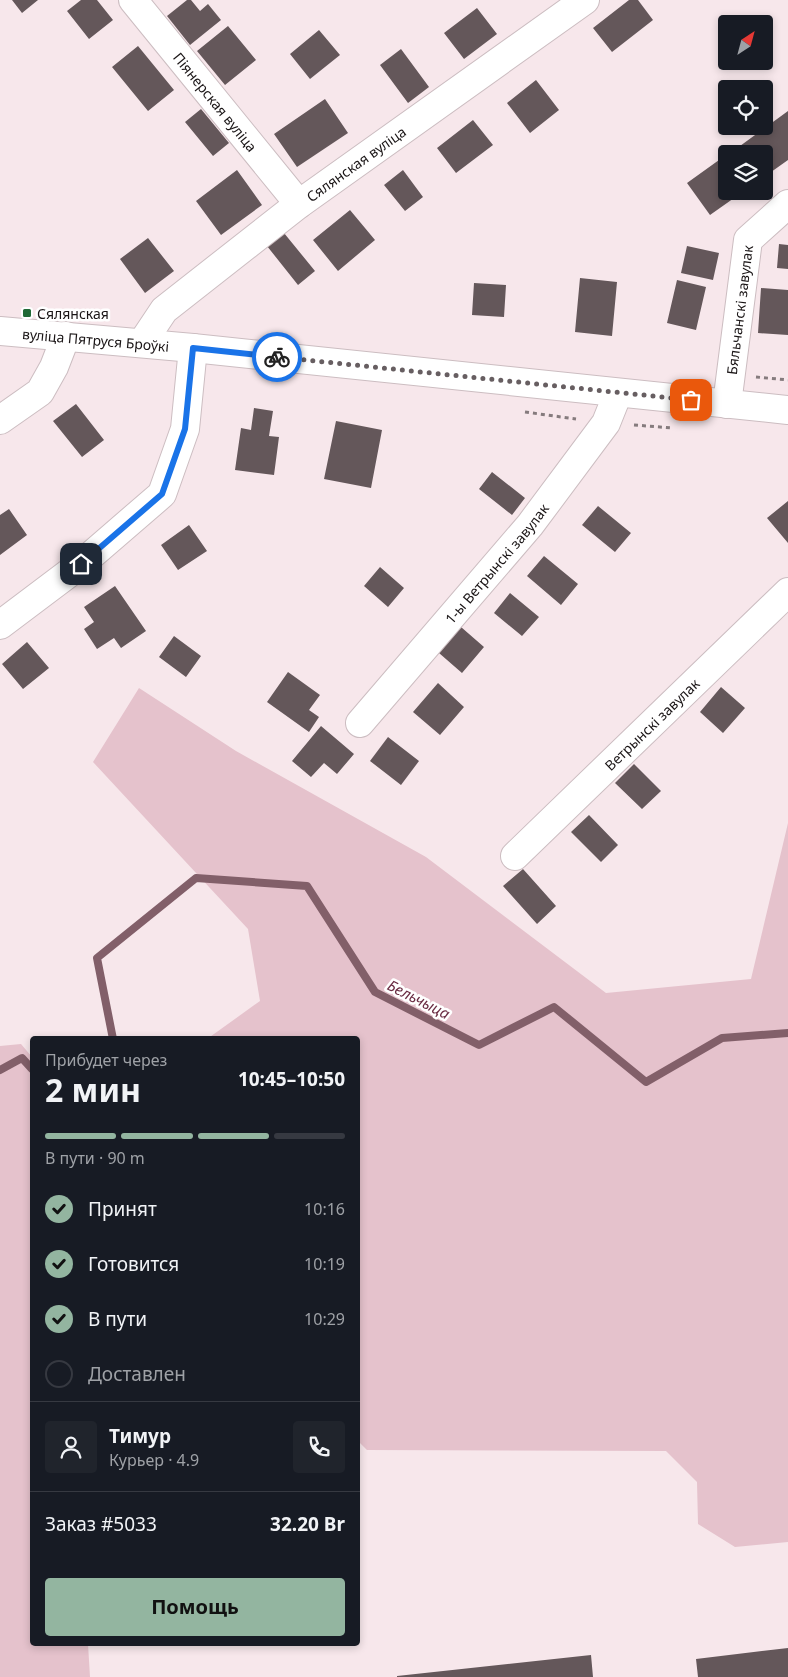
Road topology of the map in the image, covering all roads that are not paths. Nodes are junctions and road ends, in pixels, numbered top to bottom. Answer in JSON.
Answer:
{"nodes":[{"id":1,"x":133,"y":0,"type":"edge"},
{"id":2,"x":585,"y":0,"type":"edge"},
{"id":3,"x":300,"y":204,"type":"junction"},
{"id":4,"x":788,"y":204,"type":"edge"},
{"id":5,"x":0,"y":331,"type":"edge"},
{"id":6,"x":66,"y":336,"type":"junction"},
{"id":7,"x":142,"y":343,"type":"junction"},
{"id":8,"x":193,"y":348,"type":"junction"},
{"id":9,"x":618,"y":393,"type":"junction"},
{"id":10,"x":727,"y":404,"type":"junction"},
{"id":11,"x":788,"y":410,"type":"edge"},
{"id":12,"x":0,"y":420,"type":"edge"},
{"id":13,"x":788,"y":592,"type":"edge"},
{"id":14,"x":0,"y":625,"type":"edge"},
{"id":15,"x":360,"y":723,"type":"dead end"},
{"id":16,"x":515,"y":856,"type":"dead end"}],
"edges":[{"from":1,"to":3,"type":"street","name":"Піянерская вуліца"},
{"from":2,"to":3,"type":"street","name":"Сялянская вуліца"},
{"from":3,"to":7,"type":"street","name":"Сялянская вуліца"},
{"from":4,"to":10,"type":"street","name":"Бяльчанскі завулак"},
{"from":5,"to":6,"type":"street","name":"вуліца Пятруся Броўкі"},
{"from":6,"to":7,"type":"street","name":"вуліца Пятруся Броўкі"},
{"from":6,"to":12,"type":"street"},
{"from":7,"to":8,"type":"street","name":"вуліца Пятруся Броўкі"},
{"from":8,"to":9,"type":"street","name":"вуліца Пятруся Броўкі"},
{"from":8,"to":14,"type":"street"},
{"from":9,"to":10,"type":"street","name":"вуліца Пятруся Броўкі"},
{"from":9,"to":15,"type":"street","name":"1-ы Ветрынскі завулак"},
{"from":10,"to":11,"type":"street","name":"вуліца Пятруся Броўкі"},
{"from":13,"to":16,"type":"street","name":"Ветрынскі завулак"}]}
